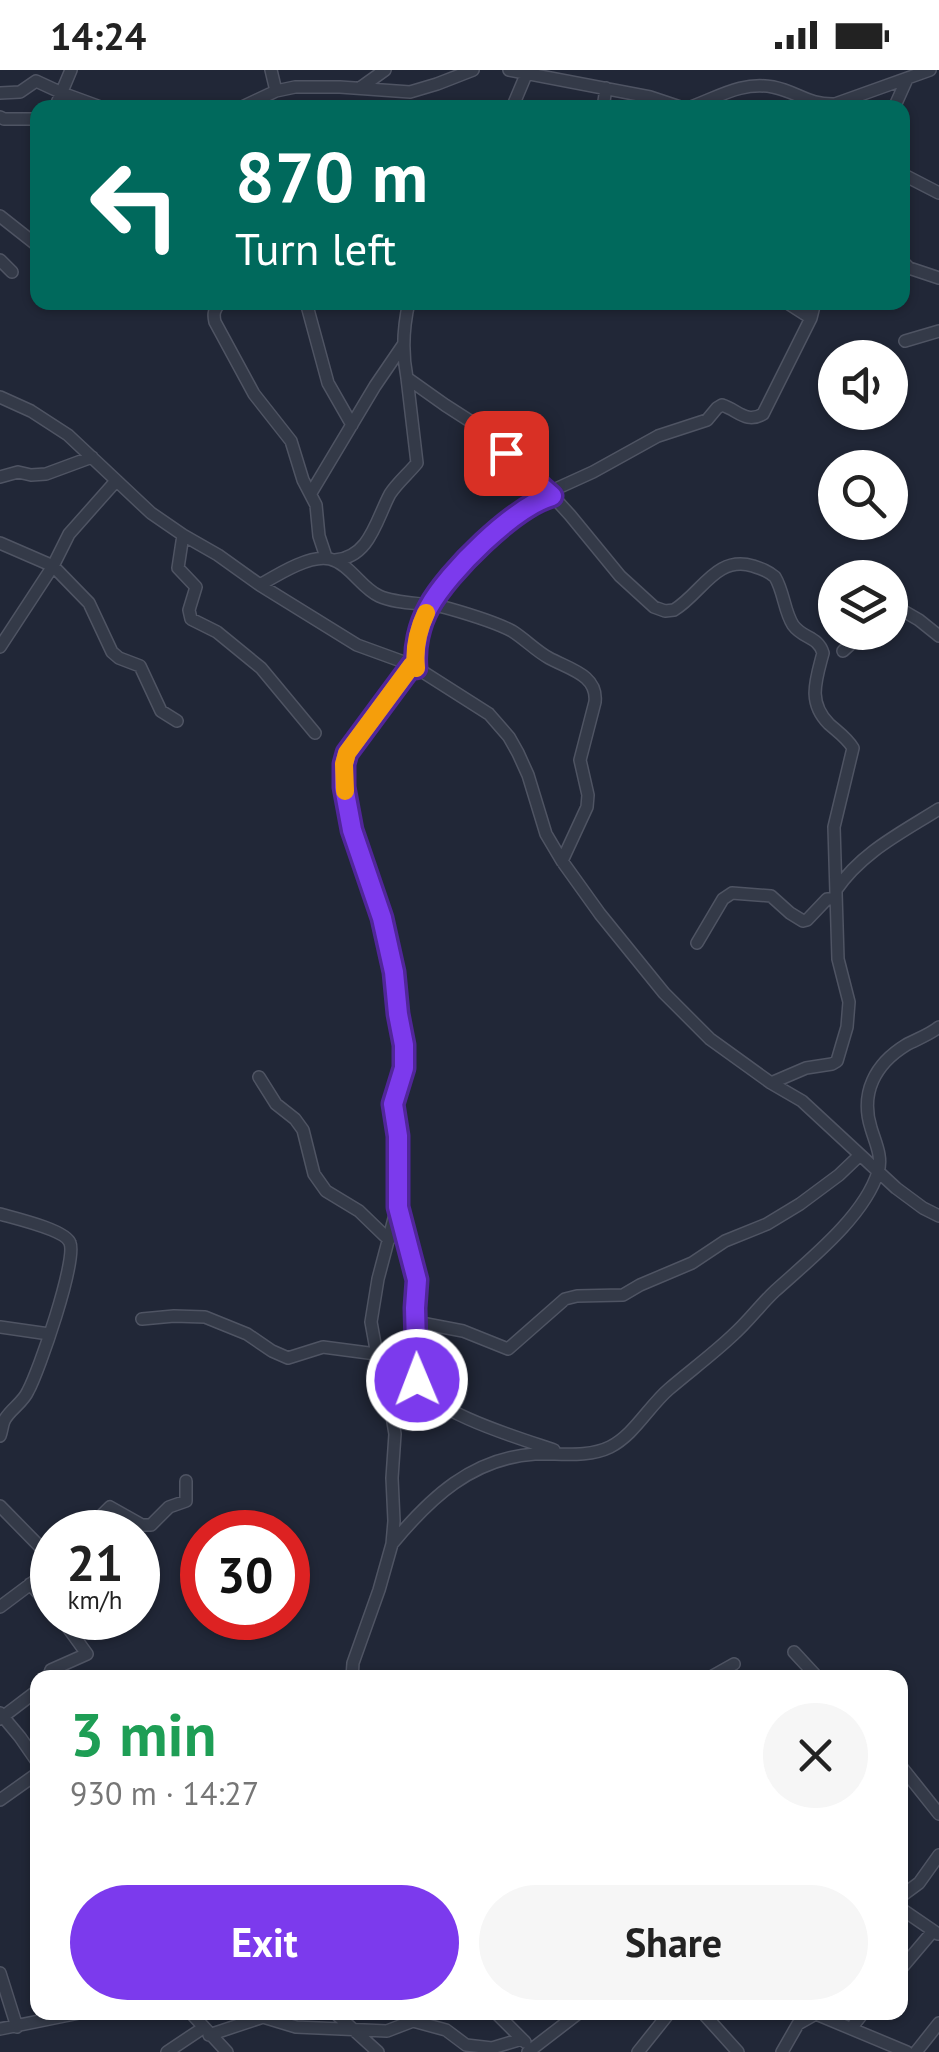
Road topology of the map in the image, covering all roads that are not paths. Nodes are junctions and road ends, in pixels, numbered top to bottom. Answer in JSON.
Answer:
{"nodes":[{"id":1,"x":71,"y":70,"type":"edge"},
{"id":2,"x":271,"y":70,"type":"edge"},
{"id":3,"x":385,"y":70,"type":"edge"},
{"id":4,"x":473,"y":70,"type":"edge"},
{"id":5,"x":509,"y":70,"type":"edge"},
{"id":6,"x":930,"y":70,"type":"edge"},
{"id":7,"x":527,"y":72,"type":"edge"},
{"id":8,"x":908,"y":73,"type":"edge"},
{"id":9,"x":359,"y":88,"type":"junction"},
{"id":10,"x":606,"y":88,"type":"junction"},
{"id":11,"x":276,"y":90,"type":"junction"},
{"id":12,"x":0,"y":93,"type":"edge"},
{"id":13,"x":62,"y":93,"type":"junction"},
{"id":14,"x":59,"y":100,"type":"edge"},
{"id":15,"x":80,"y":100,"type":"edge"},
{"id":16,"x":256,"y":100,"type":"edge"},
{"id":17,"x":515,"y":100,"type":"edge"},
{"id":18,"x":604,"y":100,"type":"edge"},
{"id":19,"x":660,"y":100,"type":"edge"},
{"id":20,"x":705,"y":100,"type":"edge"},
{"id":21,"x":809,"y":100,"type":"edge"},
{"id":22,"x":845,"y":100,"type":"edge"},
{"id":23,"x":897,"y":100,"type":"edge"},
{"id":24,"x":0,"y":117,"type":"edge"},
{"id":25,"x":30,"y":119,"type":"edge"},
{"id":26,"x":910,"y":178,"type":"edge"},
{"id":27,"x":939,"y":193,"type":"edge"},
{"id":28,"x":0,"y":216,"type":"edge"},
{"id":29,"x":30,"y":240,"type":"edge"},
{"id":30,"x":0,"y":260,"type":"edge"},
{"id":31,"x":910,"y":268,"type":"edge"},
{"id":32,"x":12,"y":272,"type":"dead end"},
{"id":33,"x":939,"y":278,"type":"edge"},
{"id":34,"x":215,"y":310,"type":"edge"},
{"id":35,"x":308,"y":310,"type":"edge"},
{"id":36,"x":407,"y":310,"type":"edge"},
{"id":37,"x":798,"y":310,"type":"edge"},
{"id":38,"x":813,"y":310,"type":"edge"},
{"id":39,"x":811,"y":318,"type":"junction"},
{"id":40,"x":939,"y":331,"type":"edge"},
{"id":41,"x":906,"y":340,"type":"dead end"},
{"id":42,"x":403,"y":345,"type":"junction"},
{"id":43,"x":407,"y":378,"type":"junction"},
{"id":44,"x":0,"y":397,"type":"edge"},
{"id":45,"x":352,"y":425,"type":"junction"},
{"id":46,"x":92,"y":457,"type":"junction"},
{"id":47,"x":0,"y":477,"type":"edge"},
{"id":48,"x":116,"y":481,"type":"junction"},
{"id":49,"x":310,"y":493,"type":"junction"},
{"id":50,"x":550,"y":494,"type":"junction"},
{"id":51,"x":183,"y":535,"type":"junction"},
{"id":52,"x":0,"y":543,"type":"edge"},
{"id":53,"x":330,"y":559,"type":"junction"},
{"id":54,"x":53,"y":566,"type":"junction"},
{"id":55,"x":260,"y":586,"type":"junction"},
{"id":56,"x":430,"y":604,"type":"junction"},
{"id":57,"x":908,"y":614,"type":"edge"},
{"id":58,"x":939,"y":636,"type":"edge"},
{"id":59,"x":0,"y":646,"type":"edge"},
{"id":60,"x":414,"y":667,"type":"junction"},
{"id":61,"x":176,"y":721,"type":"dead end"},
{"id":62,"x":315,"y":733,"type":"dead end"},
{"id":63,"x":939,"y":808,"type":"edge"},
{"id":64,"x":562,"y":861,"type":"junction"},
{"id":65,"x":836,"y":894,"type":"junction"},
{"id":66,"x":696,"y":942,"type":"dead end"},
{"id":67,"x":939,"y":1028,"type":"edge"},
{"id":68,"x":260,"y":1077,"type":"dead end"},
{"id":69,"x":771,"y":1082,"type":"junction"},
{"id":70,"x":860,"y":1155,"type":"junction"},
{"id":71,"x":878,"y":1172,"type":"junction"},
{"id":72,"x":398,"y":1207,"type":"junction"},
{"id":73,"x":0,"y":1214,"type":"edge"},
{"id":74,"x":939,"y":1216,"type":"edge"},
{"id":75,"x":389,"y":1240,"type":"junction"},
{"id":76,"x":142,"y":1320,"type":"dead end"},
{"id":77,"x":416,"y":1322,"type":"junction"},
{"id":78,"x":0,"y":1328,"type":"edge"},
{"id":79,"x":49,"y":1334,"type":"junction"},
{"id":80,"x":376,"y":1354,"type":"junction"},
{"id":81,"x":0,"y":1436,"type":"edge"},
{"id":82,"x":563,"y":1453,"type":"junction"},
{"id":83,"x":186,"y":1481,"type":"dead end"},
{"id":84,"x":0,"y":1506,"type":"edge"},
{"id":85,"x":160,"y":1517,"type":"edge"},
{"id":86,"x":30,"y":1536,"type":"edge"},
{"id":87,"x":392,"y":1544,"type":"junction"},
{"id":88,"x":30,"y":1584,"type":"edge"},
{"id":89,"x":0,"y":1607,"type":"edge"},
{"id":90,"x":77,"y":1640,"type":"edge"},
{"id":91,"x":794,"y":1652,"type":"dead end"},
{"id":92,"x":734,"y":1664,"type":"dead end"},
{"id":93,"x":51,"y":1670,"type":"edge"},
{"id":94,"x":353,"y":1670,"type":"edge"},
{"id":95,"x":724,"y":1670,"type":"edge"},
{"id":96,"x":811,"y":1670,"type":"edge"},
{"id":97,"x":30,"y":1696,"type":"edge"},
{"id":98,"x":1,"y":1716,"type":"edge"},
{"id":99,"x":30,"y":1752,"type":"edge"},
{"id":100,"x":908,"y":1776,"type":"edge"},
{"id":101,"x":30,"y":1779,"type":"edge"},
{"id":102,"x":0,"y":1800,"type":"edge"},
{"id":103,"x":939,"y":1814,"type":"edge"},
{"id":104,"x":939,"y":1854,"type":"edge"},
{"id":105,"x":908,"y":1891,"type":"edge"},
{"id":106,"x":908,"y":1916,"type":"edge"},
{"id":107,"x":936,"y":1932,"type":"edge"},
{"id":108,"x":908,"y":1962,"type":"edge"},
{"id":109,"x":0,"y":1973,"type":"edge"},
{"id":110,"x":46,"y":2020,"type":"edge"},
{"id":111,"x":197,"y":2020,"type":"edge"},
{"id":112,"x":255,"y":2020,"type":"edge"},
{"id":113,"x":270,"y":2020,"type":"edge"},
{"id":114,"x":342,"y":2020,"type":"edge"},
{"id":115,"x":503,"y":2020,"type":"edge"},
{"id":116,"x":571,"y":2020,"type":"edge"},
{"id":117,"x":664,"y":2020,"type":"edge"},
{"id":118,"x":709,"y":2020,"type":"edge"},
{"id":119,"x":805,"y":2020,"type":"edge"},
{"id":120,"x":835,"y":2020,"type":"edge"},
{"id":121,"x":858,"y":2020,"type":"edge"},
{"id":122,"x":939,"y":2024,"type":"edge"},
{"id":123,"x":17,"y":2026,"type":"junction"},
{"id":124,"x":852,"y":2027,"type":"junction"},
{"id":125,"x":349,"y":2028,"type":"junction"},
{"id":126,"x":0,"y":2029,"type":"edge"},
{"id":127,"x":206,"y":2031,"type":"junction"},
{"id":128,"x":527,"y":2046,"type":"edge"},
{"id":129,"x":167,"y":2052,"type":"edge"},
{"id":130,"x":228,"y":2052,"type":"edge"},
{"id":131,"x":378,"y":2052,"type":"edge"},
{"id":132,"x":638,"y":2052,"type":"edge"},
{"id":133,"x":738,"y":2052,"type":"edge"},
{"id":134,"x":782,"y":2052,"type":"edge"},
{"id":135,"x":907,"y":2052,"type":"edge"},
{"id":136,"x":916,"y":2052,"type":"edge"}],
"edges":[{"from":1,"to":13,"type":"street"},
{"from":2,"to":11,"type":"street"},
{"from":3,"to":9,"type":"street"},
{"from":4,"to":9,"type":"street"},
{"from":5,"to":7,"type":"street"},
{"from":6,"to":8,"type":"street"},
{"from":7,"to":10,"type":"street"},
{"from":7,"to":17,"type":"street"},
{"from":8,"to":22,"type":"street"},
{"from":8,"to":23,"type":"street"},
{"from":9,"to":11,"type":"street"},
{"from":10,"to":18,"type":"street"},
{"from":10,"to":19,"type":"street"},
{"from":11,"to":16,"type":"street"},
{"from":12,"to":13,"type":"street"},
{"from":13,"to":14,"type":"street"},
{"from":13,"to":15,"type":"street"},
{"from":20,"to":21,"type":"street"},
{"from":24,"to":25,"type":"street"},
{"from":26,"to":27,"type":"street"},
{"from":28,"to":29,"type":"street"},
{"from":30,"to":32,"type":"street"},
{"from":31,"to":33,"type":"street"},
{"from":34,"to":49,"type":"street"},
{"from":35,"to":45,"type":"street"},
{"from":36,"to":42,"type":"street"},
{"from":37,"to":39,"type":"street"},
{"from":38,"to":39,"type":"street"},
{"from":39,"to":50,"type":"street"},
{"from":40,"to":41,"type":"street"},
{"from":42,"to":43,"type":"street"},
{"from":42,"to":45,"type":"street"},
{"from":43,"to":50,"type":"street"},
{"from":43,"to":53,"type":"street"},
{"from":44,"to":46,"type":"street"},
{"from":45,"to":49,"type":"street"},
{"from":46,"to":47,"type":"street"},
{"from":46,"to":48,"type":"street"},
{"from":48,"to":51,"type":"street"},
{"from":48,"to":54,"type":"street"},
{"from":49,"to":53,"type":"street"},
{"from":50,"to":56,"type":"street"},
{"from":50,"to":65,"type":"street"},
{"from":51,"to":55,"type":"street"},
{"from":51,"to":62,"type":"street"},
{"from":52,"to":54,"type":"street"},
{"from":53,"to":55,"type":"street"},
{"from":53,"to":56,"type":"street"},
{"from":54,"to":59,"type":"street"},
{"from":54,"to":61,"type":"street"},
{"from":55,"to":60,"type":"street"},
{"from":56,"to":60,"type":"street"},
{"from":56,"to":64,"type":"street"},
{"from":57,"to":58,"type":"street"},
{"from":60,"to":64,"type":"street"},
{"from":60,"to":72,"type":"street"},
{"from":63,"to":65,"type":"street"},
{"from":64,"to":69,"type":"street"},
{"from":65,"to":66,"type":"street"},
{"from":65,"to":69,"type":"street"},
{"from":67,"to":71,"type":"street"},
{"from":68,"to":75,"type":"street"},
{"from":69,"to":70,"type":"street"},
{"from":70,"to":71,"type":"street"},
{"from":70,"to":77,"type":"street"},
{"from":71,"to":74,"type":"street"},
{"from":71,"to":82,"type":"street"},
{"from":72,"to":75,"type":"street"},
{"from":72,"to":77,"type":"street"},
{"from":73,"to":79,"type":"street"},
{"from":75,"to":80,"type":"street"},
{"from":76,"to":80,"type":"street"},
{"from":77,"to":82,"type":"street"},
{"from":78,"to":79,"type":"street"},
{"from":79,"to":81,"type":"street"},
{"from":80,"to":87,"type":"street"},
{"from":82,"to":87,"type":"street"},
{"from":83,"to":85,"type":"street"},
{"from":84,"to":86,"type":"street"},
{"from":87,"to":94,"type":"street"},
{"from":88,"to":89,"type":"street"},
{"from":90,"to":93,"type":"street"},
{"from":91,"to":96,"type":"street"},
{"from":92,"to":95,"type":"street"},
{"from":97,"to":98,"type":"street"},
{"from":98,"to":99,"type":"street"},
{"from":100,"to":103,"type":"street"},
{"from":101,"to":102,"type":"street"},
{"from":104,"to":105,"type":"street"},
{"from":106,"to":107,"type":"street"},
{"from":107,"to":108,"type":"street"},
{"from":109,"to":123,"type":"street"},
{"from":110,"to":123,"type":"street"},
{"from":111,"to":127,"type":"street"},
{"from":112,"to":127,"type":"street"},
{"from":113,"to":125,"type":"street"},
{"from":114,"to":125,"type":"street"},
{"from":115,"to":128,"type":"street"},
{"from":116,"to":128,"type":"street"},
{"from":117,"to":132,"type":"street"},
{"from":118,"to":133,"type":"street"},
{"from":119,"to":134,"type":"street"},
{"from":120,"to":124,"type":"street"},
{"from":121,"to":124,"type":"street"},
{"from":122,"to":136,"type":"street"},
{"from":123,"to":126,"type":"street"},
{"from":124,"to":135,"type":"street"},
{"from":125,"to":128,"type":"street"},
{"from":125,"to":131,"type":"street"},
{"from":127,"to":129,"type":"street"},
{"from":127,"to":130,"type":"street"}]}
